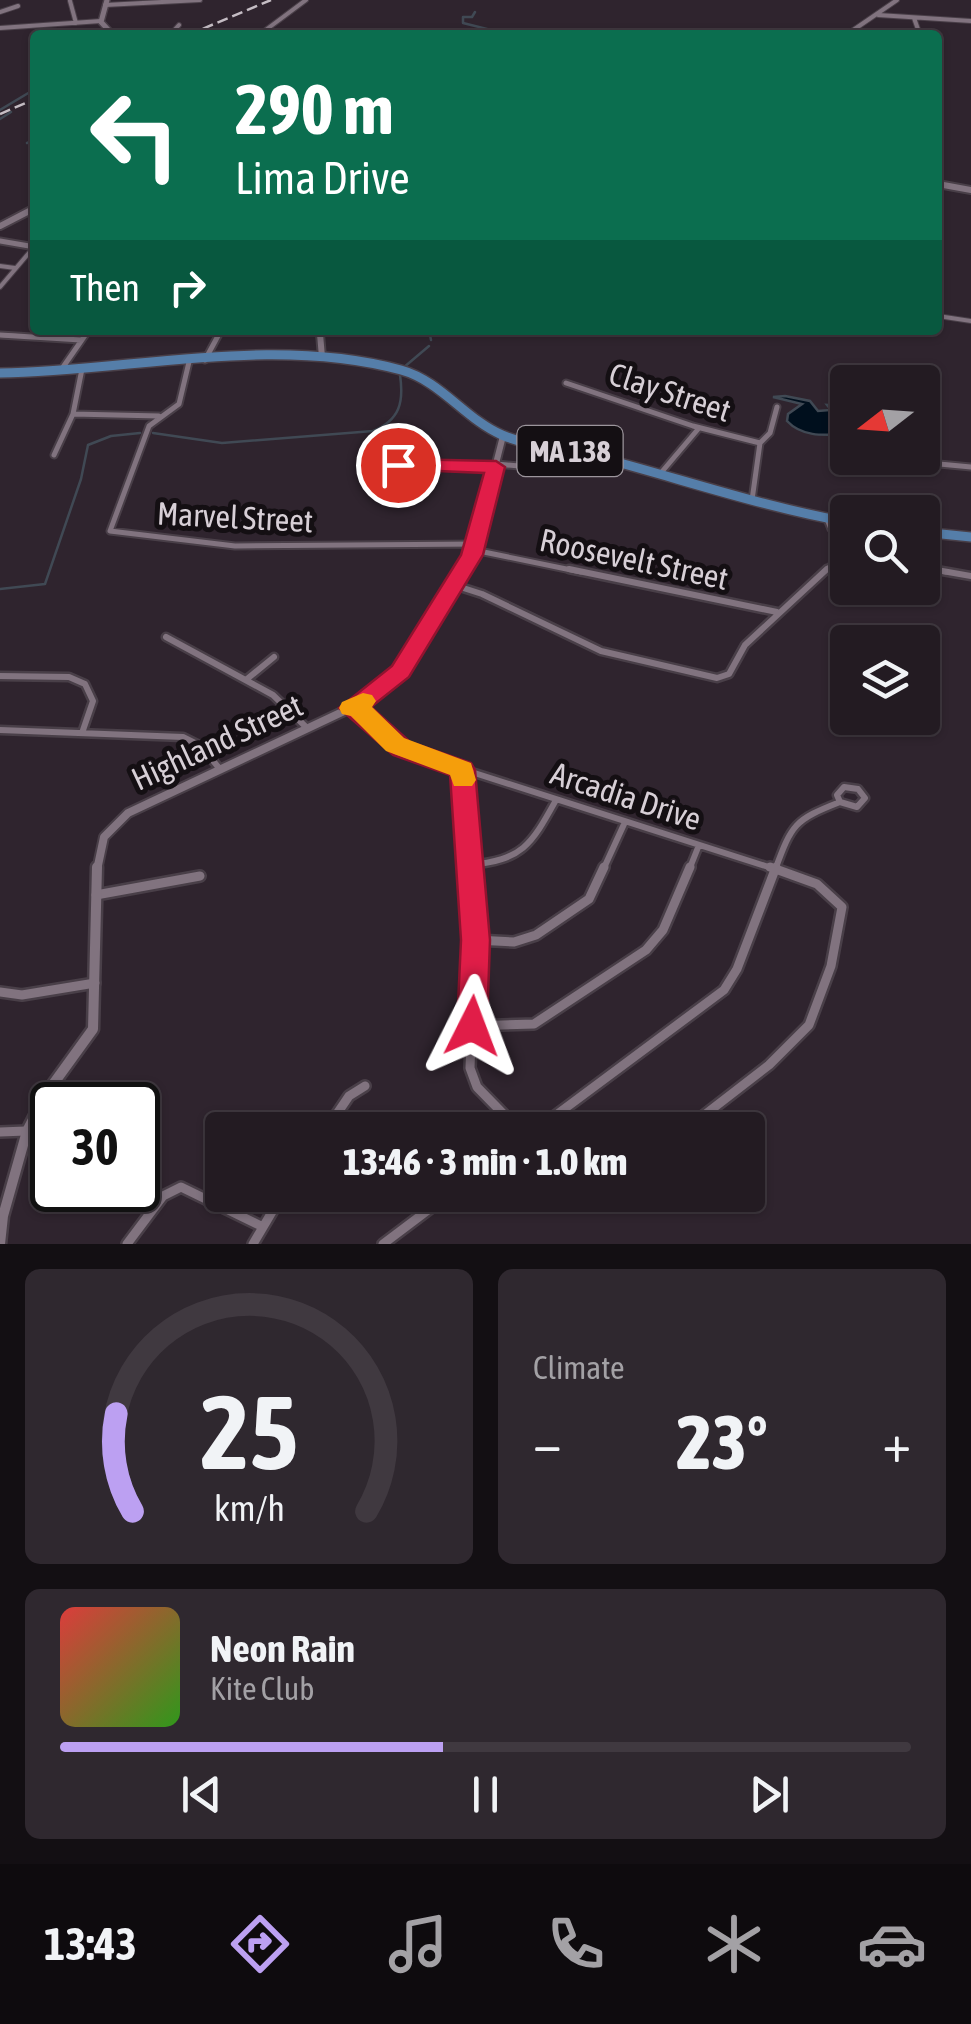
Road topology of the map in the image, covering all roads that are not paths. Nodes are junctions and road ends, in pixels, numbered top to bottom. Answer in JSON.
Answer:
{"nodes":[{"id":1,"x":200,"y":0,"type":"edge"},
{"id":2,"x":306,"y":0,"type":"edge"},
{"id":3,"x":897,"y":0,"type":"edge"},
{"id":4,"x":70,"y":1,"type":"edge"},
{"id":5,"x":106,"y":3,"type":"edge"},
{"id":6,"x":18,"y":6,"type":"dead end"},
{"id":7,"x":0,"y":12,"type":"edge"},
{"id":8,"x":878,"y":15,"type":"junction"},
{"id":9,"x":914,"y":18,"type":"junction"},
{"id":10,"x":100,"y":21,"type":"junction"},
{"id":11,"x":971,"y":21,"type":"edge"},
{"id":12,"x":76,"y":22,"type":"junction"},
{"id":13,"x":180,"y":25,"type":"dead end"},
{"id":14,"x":0,"y":28,"type":"edge"},
{"id":15,"x":108,"y":30,"type":"edge"},
{"id":16,"x":175,"y":30,"type":"edge"},
{"id":17,"x":266,"y":30,"type":"edge"},
{"id":18,"x":854,"y":30,"type":"edge"},
{"id":19,"x":918,"y":30,"type":"edge"},
{"id":20,"x":942,"y":185,"type":"edge"},
{"id":21,"x":971,"y":190,"type":"edge"},
{"id":22,"x":30,"y":210,"type":"edge"},
{"id":23,"x":21,"y":215,"type":"junction"},
{"id":24,"x":30,"y":216,"type":"edge"},
{"id":25,"x":2,"y":224,"type":"edge"},
{"id":26,"x":0,"y":240,"type":"edge"},
{"id":27,"x":30,"y":246,"type":"edge"},
{"id":28,"x":30,"y":253,"type":"edge"},
{"id":29,"x":0,"y":266,"type":"edge"},
{"id":30,"x":16,"y":268,"type":"junction"},
{"id":31,"x":0,"y":288,"type":"edge"},
{"id":32,"x":942,"y":317,"type":"edge"},
{"id":33,"x":971,"y":321,"type":"edge"},
{"id":34,"x":0,"y":335,"type":"edge"},
{"id":35,"x":84,"y":335,"type":"edge"},
{"id":36,"x":218,"y":335,"type":"edge"},
{"id":37,"x":320,"y":335,"type":"edge"},
{"id":38,"x":81,"y":340,"type":"junction"},
{"id":39,"x":322,"y":357,"type":"junction"},
{"id":40,"x":205,"y":361,"type":"junction"},
{"id":41,"x":189,"y":362,"type":"junction"},
{"id":42,"x":82,"y":369,"type":"junction"},
{"id":43,"x":60,"y":371,"type":"junction"},
{"id":44,"x":0,"y":373,"type":"edge"},
{"id":45,"x":566,"y":383,"type":"dead end"},
{"id":46,"x":777,"y":407,"type":"dead end"},
{"id":47,"x":73,"y":414,"type":"junction"},
{"id":48,"x":160,"y":416,"type":"junction"},
{"id":49,"x":699,"y":428,"type":"junction"},
{"id":50,"x":503,"y":436,"type":"junction"},
{"id":51,"x":760,"y":443,"type":"junction"},
{"id":52,"x":54,"y":455,"type":"dead end"},
{"id":53,"x":369,"y":464,"type":"dead end"},
{"id":54,"x":940,"y":464,"type":"edge"},
{"id":55,"x":496,"y":466,"type":"junction"},
{"id":56,"x":971,"y":467,"type":"edge"},
{"id":57,"x":531,"y":468,"type":"dead end"},
{"id":58,"x":660,"y":474,"type":"junction"},
{"id":59,"x":752,"y":500,"type":"junction"},
{"id":60,"x":827,"y":519,"type":"junction"},
{"id":61,"x":830,"y":519,"type":"edge"},
{"id":62,"x":830,"y":526,"type":"edge"},
{"id":63,"x":940,"y":534,"type":"edge"},
{"id":64,"x":971,"y":537,"type":"edge"},
{"id":65,"x":476,"y":547,"type":"junction"},
{"id":66,"x":830,"y":567,"type":"edge"},
{"id":67,"x":940,"y":571,"type":"edge"},
{"id":68,"x":971,"y":576,"type":"edge"},
{"id":69,"x":454,"y":585,"type":"junction"},
{"id":70,"x":783,"y":610,"type":"junction"},
{"id":71,"x":166,"y":637,"type":"dead end"},
{"id":72,"x":274,"y":657,"type":"dead end"},
{"id":73,"x":0,"y":676,"type":"edge"},
{"id":74,"x":247,"y":679,"type":"junction"},
{"id":75,"x":351,"y":708,"type":"junction"},
{"id":76,"x":307,"y":728,"type":"junction"},
{"id":77,"x":0,"y":730,"type":"edge"},
{"id":78,"x":82,"y":733,"type":"junction"},
{"id":79,"x":219,"y":768,"type":"junction"},
{"id":80,"x":462,"y":770,"type":"junction"},
{"id":81,"x":556,"y":800,"type":"junction"},
{"id":82,"x":840,"y":802,"type":"dead end"},
{"id":83,"x":625,"y":822,"type":"junction"},
{"id":84,"x":698,"y":845,"type":"junction"},
{"id":85,"x":469,"y":865,"type":"junction"},
{"id":86,"x":774,"y":869,"type":"junction"},
{"id":87,"x":200,"y":876,"type":"dead end"},
{"id":88,"x":96,"y":895,"type":"junction"},
{"id":89,"x":476,"y":940,"type":"junction"},
{"id":90,"x":96,"y":983,"type":"junction"},
{"id":91,"x":0,"y":992,"type":"edge"},
{"id":92,"x":472,"y":1026,"type":"junction"},
{"id":93,"x":365,"y":1086,"type":"dead end"},
{"id":94,"x":338,"y":1112,"type":"edge"},
{"id":95,"x":502,"y":1112,"type":"edge"},
{"id":96,"x":560,"y":1112,"type":"edge"},
{"id":97,"x":707,"y":1112,"type":"edge"},
{"id":98,"x":27,"y":1131,"type":"junction"},
{"id":99,"x":0,"y":1132,"type":"edge"},
{"id":100,"x":272,"y":1212,"type":"edge"},
{"id":101,"x":425,"y":1212,"type":"edge"},
{"id":102,"x":263,"y":1227,"type":"junction"},
{"id":103,"x":0,"y":1244,"type":"edge"},
{"id":104,"x":127,"y":1244,"type":"edge"},
{"id":105,"x":252,"y":1244,"type":"edge"},
{"id":106,"x":383,"y":1244,"type":"edge"}],
"edges":[{"from":1,"to":5,"type":"street"},
{"from":2,"to":17,"type":"street"},
{"from":3,"to":8,"type":"street"},
{"from":4,"to":12,"type":"street"},
{"from":5,"to":10,"type":"main road"},
{"from":6,"to":7,"type":"street"},
{"from":8,"to":9,"type":"street"},
{"from":8,"to":18,"type":"street"},
{"from":9,"to":11,"type":"street"},
{"from":9,"to":19,"type":"street"},
{"from":10,"to":12,"type":"street"},
{"from":10,"to":15,"type":"main road"},
{"from":12,"to":14,"type":"street"},
{"from":13,"to":16,"type":"street"},
{"from":20,"to":21,"type":"main road"},
{"from":22,"to":23,"type":"main road"},
{"from":23,"to":24,"type":"main road"},
{"from":23,"to":25,"type":"main road"},
{"from":26,"to":27,"type":"street"},
{"from":28,"to":30,"type":"street"},
{"from":29,"to":30,"type":"street"},
{"from":30,"to":31,"type":"street"},
{"from":32,"to":33,"type":"street"},
{"from":34,"to":38,"type":"street"},
{"from":35,"to":38,"type":"street"},
{"from":36,"to":40,"type":"street"},
{"from":37,"to":39,"type":"street"},
{"from":38,"to":43,"type":"street"},
{"from":39,"to":40,"type":"main road","number":"MA 138"},
{"from":39,"to":50,"type":"main road","number":"MA 138"},
{"from":40,"to":41,"type":"main road","number":"MA 138"},
{"from":41,"to":42,"type":"main road","number":"MA 138"},
{"from":41,"to":48,"type":"street"},
{"from":42,"to":43,"type":"main road","number":"MA 138"},
{"from":42,"to":47,"type":"street"},
{"from":43,"to":44,"type":"main road","number":"MA 138"},
{"from":45,"to":49,"type":"street","name":"Clay Street"},
{"from":46,"to":51,"type":"street"},
{"from":47,"to":48,"type":"street"},
{"from":47,"to":52,"type":"street"},
{"from":48,"to":65,"type":"street","name":"Marvel Street"},
{"from":49,"to":51,"type":"street","name":"Clay Street"},
{"from":49,"to":58,"type":"street"},
{"from":50,"to":55,"type":"street","name":"Highland Street"},
{"from":50,"to":58,"type":"main road","number":"MA 138"},
{"from":51,"to":59,"type":"street"},
{"from":53,"to":55,"type":"street"},
{"from":54,"to":56,"type":"street"},
{"from":55,"to":57,"type":"street"},
{"from":55,"to":65,"type":"street","name":"Highland Street"},
{"from":58,"to":59,"type":"main road","number":"MA 138"},
{"from":59,"to":60,"type":"main road","number":"MA 138"},
{"from":60,"to":61,"type":"main road","number":"MA 138"},
{"from":60,"to":62,"type":"street"},
{"from":63,"to":64,"type":"main road"},
{"from":65,"to":69,"type":"street","name":"Highland Street"},
{"from":65,"to":70,"type":"street","name":"Roosevelt Street"},
{"from":66,"to":70,"type":"street"},
{"from":67,"to":68,"type":"street"},
{"from":69,"to":70,"type":"street"},
{"from":69,"to":75,"type":"street","name":"Highland Street"},
{"from":71,"to":74,"type":"street"},
{"from":72,"to":74,"type":"street"},
{"from":73,"to":78,"type":"street"},
{"from":74,"to":76,"type":"street"},
{"from":75,"to":76,"type":"street","name":"Highland Street"},
{"from":75,"to":80,"type":"street","name":"Arcadia Drive"},
{"from":76,"to":79,"type":"street","name":"Highland Street"},
{"from":77,"to":78,"type":"street"},
{"from":78,"to":79,"type":"street"},
{"from":79,"to":88,"type":"street","name":"Highland Street"},
{"from":80,"to":81,"type":"street","name":"Arcadia Drive"},
{"from":80,"to":85,"type":"street"},
{"from":81,"to":83,"type":"street","name":"Arcadia Drive"},
{"from":81,"to":85,"type":"street"},
{"from":82,"to":86,"type":"street"},
{"from":83,"to":84,"type":"street","name":"Arcadia Drive"},
{"from":83,"to":89,"type":"street"},
{"from":84,"to":86,"type":"street","name":"Arcadia Drive"},
{"from":84,"to":92,"type":"street"},
{"from":85,"to":89,"type":"street"},
{"from":86,"to":96,"type":"street"},
{"from":86,"to":97,"type":"street","name":"Arcadia Drive"},
{"from":87,"to":88,"type":"street"},
{"from":88,"to":90,"type":"street","name":"Highland Street"},
{"from":89,"to":92,"type":"street"},
{"from":90,"to":91,"type":"street"},
{"from":90,"to":98,"type":"street","name":"Highland Street"},
{"from":92,"to":95,"type":"street"},
{"from":93,"to":94,"type":"street"},
{"from":98,"to":99,"type":"street"},
{"from":98,"to":103,"type":"street","name":"Highland Street"},
{"from":100,"to":102,"type":"street"},
{"from":101,"to":106,"type":"street"},
{"from":102,"to":104,"type":"street"},
{"from":102,"to":105,"type":"street"}]}
